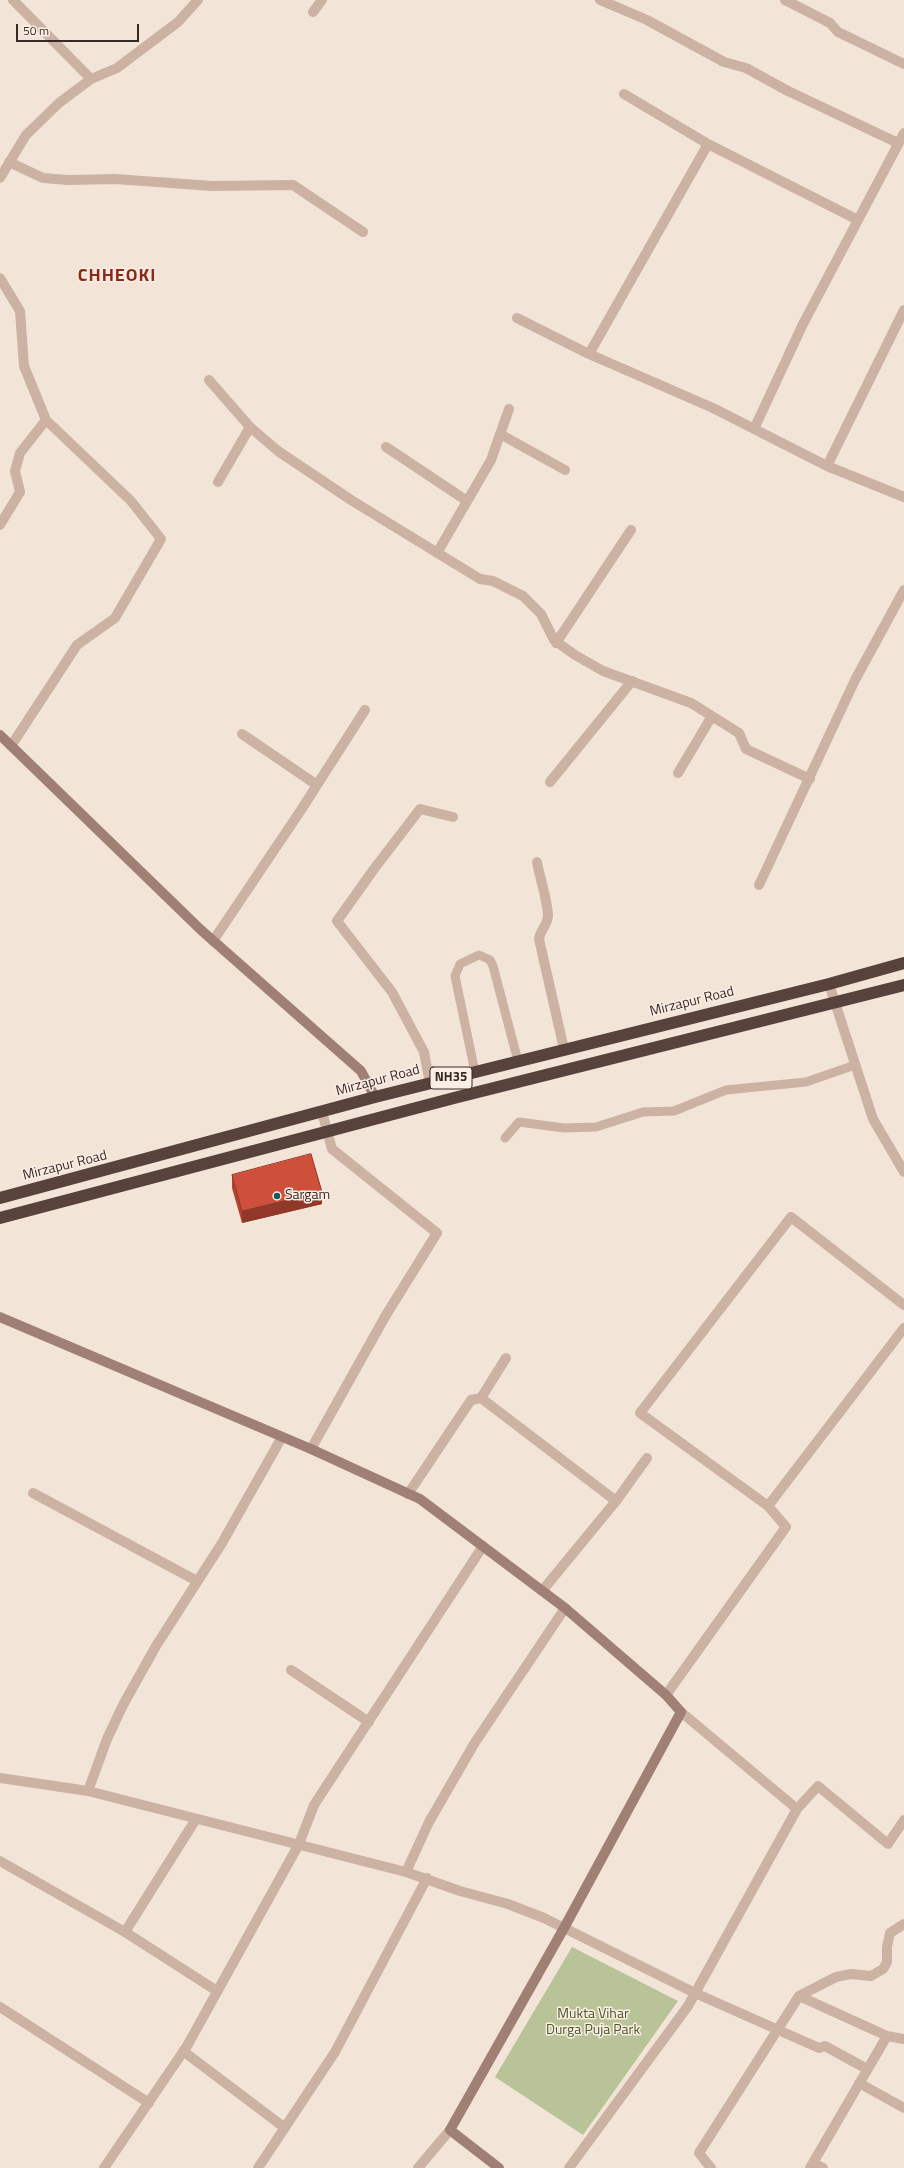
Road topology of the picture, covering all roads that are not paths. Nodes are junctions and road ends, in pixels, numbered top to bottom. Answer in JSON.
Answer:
{"nodes":[{"id":1,"x":13,"y":0,"type":"edge"},
{"id":2,"x":198,"y":0,"type":"edge"},
{"id":3,"x":322,"y":0,"type":"edge"},
{"id":4,"x":600,"y":0,"type":"edge"},
{"id":5,"x":785,"y":0,"type":"edge"},
{"id":6,"x":313,"y":12,"type":"dead end"},
{"id":7,"x":904,"y":64,"type":"edge"},
{"id":8,"x":91,"y":79,"type":"junction"},
{"id":9,"x":624,"y":94,"type":"dead end"},
{"id":10,"x":904,"y":132,"type":"edge"},
{"id":11,"x":898,"y":143,"type":"junction"},
{"id":12,"x":708,"y":144,"type":"junction"},
{"id":13,"x":9,"y":162,"type":"junction"},
{"id":14,"x":0,"y":178,"type":"edge"},
{"id":15,"x":858,"y":220,"type":"junction"},
{"id":16,"x":363,"y":232,"type":"dead end"},
{"id":17,"x":0,"y":278,"type":"edge"},
{"id":18,"x":904,"y":310,"type":"edge"},
{"id":19,"x":517,"y":318,"type":"dead end"},
{"id":20,"x":589,"y":354,"type":"junction"},
{"id":21,"x":209,"y":380,"type":"dead end"},
{"id":22,"x":509,"y":409,"type":"dead end"},
{"id":23,"x":46,"y":420,"type":"junction"},
{"id":24,"x":250,"y":427,"type":"junction"},
{"id":25,"x":754,"y":429,"type":"junction"},
{"id":26,"x":500,"y":434,"type":"junction"},
{"id":27,"x":386,"y":447,"type":"dead end"},
{"id":28,"x":827,"y":466,"type":"junction"},
{"id":29,"x":565,"y":470,"type":"dead end"},
{"id":30,"x":218,"y":482,"type":"dead end"},
{"id":31,"x":904,"y":497,"type":"edge"},
{"id":32,"x":467,"y":501,"type":"junction"},
{"id":33,"x":0,"y":525,"type":"edge"},
{"id":34,"x":631,"y":530,"type":"dead end"},
{"id":35,"x":437,"y":553,"type":"junction"},
{"id":36,"x":904,"y":590,"type":"edge"},
{"id":37,"x":556,"y":642,"type":"junction"},
{"id":38,"x":632,"y":681,"type":"junction"},
{"id":39,"x":365,"y":710,"type":"dead end"},
{"id":40,"x":712,"y":716,"type":"junction"},
{"id":41,"x":242,"y":734,"type":"dead end"},
{"id":42,"x":0,"y":735,"type":"edge"},
{"id":43,"x":11,"y":746,"type":"junction"},
{"id":44,"x":678,"y":772,"type":"dead end"},
{"id":45,"x":810,"y":778,"type":"junction"},
{"id":46,"x":550,"y":782,"type":"dead end"},
{"id":47,"x":317,"y":785,"type":"junction"},
{"id":48,"x":453,"y":817,"type":"dead end"},
{"id":49,"x":537,"y":862,"type":"dead end"},
{"id":50,"x":759,"y":885,"type":"dead end"},
{"id":51,"x":213,"y":941,"type":"junction"},
{"id":52,"x":904,"y":963,"type":"edge"},
{"id":53,"x":829,"y":984,"type":"junction"},
{"id":54,"x":904,"y":985,"type":"edge"},
{"id":55,"x":834,"y":1003,"type":"junction"},
{"id":56,"x":564,"y":1049,"type":"junction"},
{"id":57,"x":518,"y":1061,"type":"junction"},
{"id":58,"x":855,"y":1066,"type":"junction"},
{"id":59,"x":475,"y":1072,"type":"junction"},
{"id":60,"x":430,"y":1083,"type":"junction"},
{"id":61,"x":375,"y":1097,"type":"junction"},
{"id":62,"x":322,"y":1112,"type":"junction"},
{"id":63,"x":327,"y":1133,"type":"junction"},
{"id":64,"x":506,"y":1138,"type":"dead end"},
{"id":65,"x":904,"y":1172,"type":"edge"},
{"id":66,"x":0,"y":1198,"type":"edge"},
{"id":67,"x":0,"y":1218,"type":"edge"},
{"id":68,"x":904,"y":1305,"type":"edge"},
{"id":69,"x":0,"y":1317,"type":"edge"},
{"id":70,"x":904,"y":1328,"type":"edge"},
{"id":71,"x":506,"y":1358,"type":"dead end"},
{"id":72,"x":481,"y":1398,"type":"junction"},
{"id":73,"x":282,"y":1437,"type":"junction"},
{"id":74,"x":311,"y":1449,"type":"junction"},
{"id":75,"x":647,"y":1458,"type":"dead end"},
{"id":76,"x":33,"y":1493,"type":"dead end"},
{"id":77,"x":408,"y":1494,"type":"junction"},
{"id":78,"x":616,"y":1501,"type":"junction"},
{"id":79,"x":768,"y":1506,"type":"junction"},
{"id":80,"x":483,"y":1546,"type":"junction"},
{"id":81,"x":197,"y":1581,"type":"junction"},
{"id":82,"x":542,"y":1590,"type":"junction"},
{"id":83,"x":565,"y":1608,"type":"junction"},
{"id":84,"x":291,"y":1670,"type":"dead end"},
{"id":85,"x":666,"y":1695,"type":"junction"},
{"id":86,"x":681,"y":1712,"type":"junction"},
{"id":87,"x":369,"y":1722,"type":"junction"},
{"id":88,"x":0,"y":1778,"type":"edge"},
{"id":89,"x":88,"y":1791,"type":"junction"},
{"id":90,"x":797,"y":1809,"type":"junction"},
{"id":91,"x":196,"y":1819,"type":"junction"},
{"id":92,"x":904,"y":1820,"type":"edge"},
{"id":93,"x":299,"y":1844,"type":"junction"},
{"id":94,"x":0,"y":1861,"type":"edge"},
{"id":95,"x":406,"y":1872,"type":"junction"},
{"id":96,"x":427,"y":1878,"type":"junction"},
{"id":97,"x":904,"y":1924,"type":"edge"},
{"id":98,"x":564,"y":1928,"type":"junction"},
{"id":99,"x":125,"y":1932,"type":"junction"},
{"id":100,"x":217,"y":1991,"type":"junction"},
{"id":101,"x":695,"y":1993,"type":"junction"},
{"id":102,"x":798,"y":1996,"type":"junction"},
{"id":103,"x":0,"y":2007,"type":"edge"},
{"id":104,"x":776,"y":2029,"type":"junction"},
{"id":105,"x":887,"y":2036,"type":"junction"},
{"id":106,"x":904,"y":2039,"type":"edge"},
{"id":107,"x":183,"y":2051,"type":"junction"},
{"id":108,"x":867,"y":2069,"type":"junction"},
{"id":109,"x":859,"y":2083,"type":"junction"},
{"id":110,"x":149,"y":2103,"type":"junction"},
{"id":111,"x":904,"y":2108,"type":"edge"},
{"id":112,"x":285,"y":2128,"type":"junction"},
{"id":113,"x":450,"y":2130,"type":"junction"},
{"id":114,"x":811,"y":2165,"type":"edge"},
{"id":115,"x":104,"y":2168,"type":"edge"},
{"id":116,"x":258,"y":2168,"type":"edge"},
{"id":117,"x":418,"y":2168,"type":"edge"},
{"id":118,"x":499,"y":2168,"type":"edge"},
{"id":119,"x":569,"y":2168,"type":"edge"},
{"id":120,"x":711,"y":2168,"type":"edge"},
{"id":121,"x":823,"y":2168,"type":"edge"}],
"edges":[{"from":1,"to":8,"type":"street"},
{"from":2,"to":8,"type":"street"},
{"from":3,"to":6,"type":"street"},
{"from":4,"to":11,"type":"street"},
{"from":5,"to":7,"type":"street"},
{"from":8,"to":13,"type":"street"},
{"from":9,"to":12,"type":"street"},
{"from":10,"to":11,"type":"street"},
{"from":11,"to":15,"type":"street"},
{"from":12,"to":15,"type":"street"},
{"from":12,"to":20,"type":"street"},
{"from":13,"to":14,"type":"street"},
{"from":13,"to":16,"type":"street"},
{"from":15,"to":25,"type":"street"},
{"from":17,"to":23,"type":"street"},
{"from":18,"to":28,"type":"street"},
{"from":19,"to":20,"type":"street"},
{"from":20,"to":25,"type":"street"},
{"from":21,"to":24,"type":"street"},
{"from":22,"to":26,"type":"street"},
{"from":23,"to":33,"type":"street"},
{"from":23,"to":43,"type":"street"},
{"from":24,"to":30,"type":"street"},
{"from":24,"to":35,"type":"street"},
{"from":25,"to":28,"type":"street"},
{"from":26,"to":29,"type":"street"},
{"from":26,"to":32,"type":"street"},
{"from":27,"to":32,"type":"street"},
{"from":28,"to":31,"type":"street"},
{"from":32,"to":35,"type":"street"},
{"from":34,"to":37,"type":"street"},
{"from":35,"to":37,"type":"street"},
{"from":36,"to":45,"type":"street"},
{"from":37,"to":38,"type":"street"},
{"from":38,"to":40,"type":"street"},
{"from":38,"to":46,"type":"street"},
{"from":39,"to":47,"type":"street"},
{"from":40,"to":44,"type":"street"},
{"from":40,"to":45,"type":"street"},
{"from":41,"to":47,"type":"street"},
{"from":42,"to":43,"type":"street"},
{"from":43,"to":51,"type":"street"},
{"from":45,"to":50,"type":"street"},
{"from":47,"to":51,"type":"street"},
{"from":48,"to":60,"type":"street"},
{"from":49,"to":56,"type":"street"},
{"from":51,"to":61,"type":"street"},
{"from":52,"to":53,"type":"highway","name":"Mirzapur Road","number":"NH35"},
{"from":53,"to":55,"type":"street"},
{"from":53,"to":56,"type":"highway","name":"Mirzapur Road","number":"NH35"},
{"from":54,"to":55,"type":"highway","number":"NH35"},
{"from":55,"to":58,"type":"street"},
{"from":55,"to":63,"type":"highway","number":"NH35"},
{"from":56,"to":57,"type":"highway","name":"Mirzapur Road","number":"NH35"},
{"from":57,"to":59,"type":"highway","name":"Mirzapur Road","number":"NH35"},
{"from":57,"to":59,"type":"lane"},
{"from":58,"to":64,"type":"lane"},
{"from":58,"to":65,"type":"street"},
{"from":59,"to":60,"type":"highway","name":"Mirzapur Road","number":"NH35"},
{"from":60,"to":61,"type":"highway","name":"Mirzapur Road","number":"NH35"},
{"from":61,"to":62,"type":"highway","name":"Mirzapur Road","number":"NH35"},
{"from":62,"to":63,"type":"street"},
{"from":62,"to":66,"type":"highway","name":"Mirzapur Road","number":"NH35"},
{"from":63,"to":67,"type":"highway","number":"NH35"},
{"from":63,"to":74,"type":"street"},
{"from":68,"to":79,"type":"street"},
{"from":69,"to":73,"type":"street"},
{"from":70,"to":79,"type":"street"},
{"from":71,"to":72,"type":"street"},
{"from":72,"to":77,"type":"street"},
{"from":72,"to":78,"type":"street"},
{"from":73,"to":74,"type":"street"},
{"from":73,"to":81,"type":"street"},
{"from":74,"to":77,"type":"street"},
{"from":75,"to":78,"type":"street"},
{"from":76,"to":81,"type":"street"},
{"from":77,"to":80,"type":"street"},
{"from":78,"to":82,"type":"street"},
{"from":79,"to":85,"type":"street"},
{"from":80,"to":82,"type":"street"},
{"from":80,"to":87,"type":"street"},
{"from":81,"to":89,"type":"street"},
{"from":82,"to":83,"type":"street"},
{"from":83,"to":85,"type":"street"},
{"from":83,"to":95,"type":"street"},
{"from":84,"to":87,"type":"street"},
{"from":85,"to":86,"type":"street"},
{"from":86,"to":90,"type":"street"},
{"from":86,"to":98,"type":"street"},
{"from":87,"to":93,"type":"street"},
{"from":88,"to":89,"type":"street"},
{"from":89,"to":91,"type":"street"},
{"from":90,"to":92,"type":"street"},
{"from":90,"to":101,"type":"street"},
{"from":91,"to":93,"type":"street"},
{"from":91,"to":99,"type":"street"},
{"from":93,"to":95,"type":"street"},
{"from":93,"to":100,"type":"street"},
{"from":94,"to":99,"type":"street"},
{"from":95,"to":96,"type":"street"},
{"from":96,"to":98,"type":"street"},
{"from":96,"to":112,"type":"street"},
{"from":97,"to":102,"type":"street"},
{"from":98,"to":101,"type":"street"},
{"from":98,"to":113,"type":"street"},
{"from":99,"to":100,"type":"street"},
{"from":100,"to":107,"type":"street"},
{"from":101,"to":104,"type":"street"},
{"from":101,"to":119,"type":"street"},
{"from":102,"to":104,"type":"street"},
{"from":102,"to":105,"type":"street"},
{"from":103,"to":110,"type":"street"},
{"from":104,"to":108,"type":"street"},
{"from":104,"to":120,"type":"street"},
{"from":105,"to":106,"type":"street"},
{"from":105,"to":108,"type":"street"},
{"from":107,"to":110,"type":"street"},
{"from":107,"to":112,"type":"street"},
{"from":108,"to":109,"type":"street"},
{"from":109,"to":111,"type":"street"},
{"from":109,"to":114,"type":"street"},
{"from":110,"to":115,"type":"street"},
{"from":112,"to":116,"type":"street"},
{"from":113,"to":117,"type":"street"},
{"from":113,"to":118,"type":"street"},
{"from":114,"to":121,"type":"street"}]}
